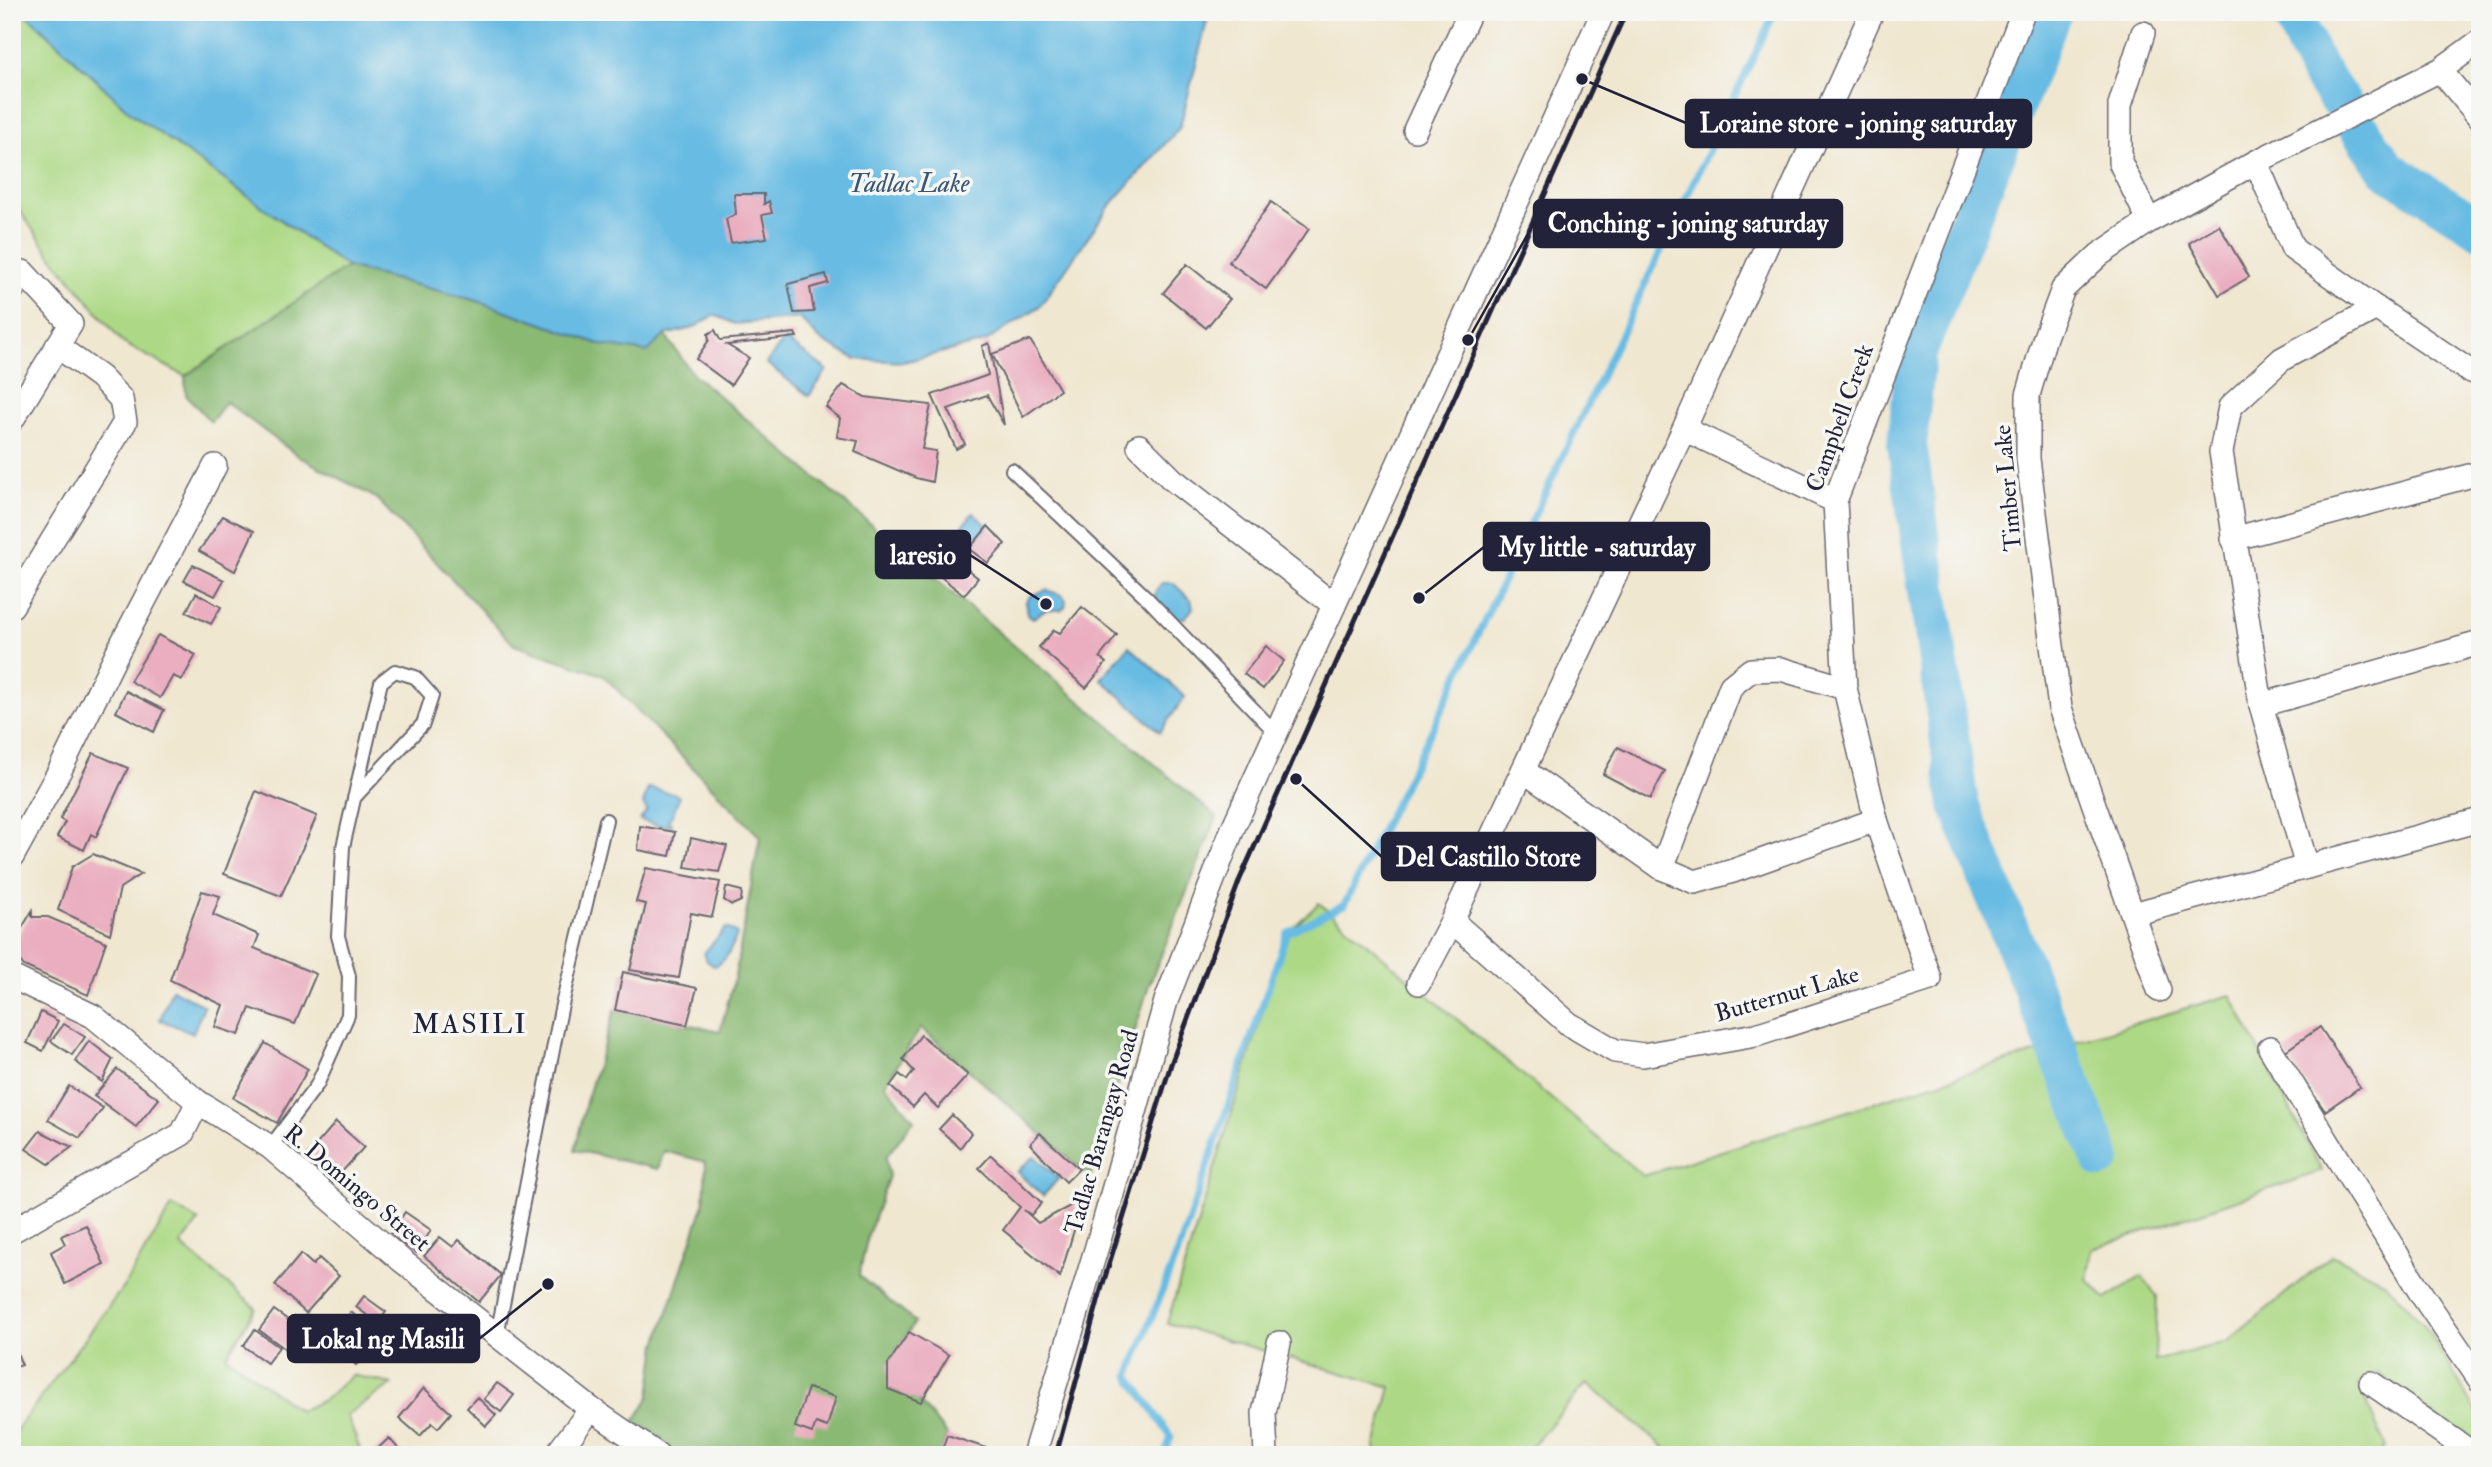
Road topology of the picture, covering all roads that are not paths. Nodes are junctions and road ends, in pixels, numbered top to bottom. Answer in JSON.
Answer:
{"nodes":[{"id":1,"x":1470,"y":12,"type":"edge"},
{"id":2,"x":1602,"y":12,"type":"edge"},
{"id":3,"x":1872,"y":12,"type":"edge"},
{"id":4,"x":2023,"y":12,"type":"edge"},
{"id":5,"x":2143,"y":33,"type":"dead end"},
{"id":6,"x":2480,"y":41,"type":"edge"},
{"id":7,"x":2440,"y":70,"type":"junction"},
{"id":8,"x":2480,"y":118,"type":"edge"},
{"id":9,"x":1415,"y":130,"type":"dead end"},
{"id":10,"x":2256,"y":162,"type":"junction"},
{"id":11,"x":2149,"y":221,"type":"junction"},
{"id":12,"x":12,"y":290,"type":"edge"},
{"id":13,"x":2376,"y":308,"type":"junction"},
{"id":14,"x":57,"y":346,"type":"junction"},
{"id":15,"x":2480,"y":374,"type":"edge"},
{"id":16,"x":12,"y":421,"type":"edge"},
{"id":17,"x":1685,"y":429,"type":"junction"},
{"id":18,"x":1139,"y":446,"type":"dead end"},
{"id":19,"x":215,"y":466,"type":"dead end"},
{"id":20,"x":1013,"y":470,"type":"dead end"},
{"id":21,"x":2480,"y":473,"type":"edge"},
{"id":22,"x":1835,"y":501,"type":"junction"},
{"id":23,"x":2233,"y":538,"type":"junction"},
{"id":24,"x":12,"y":606,"type":"edge"},
{"id":25,"x":1334,"y":606,"type":"junction"},
{"id":26,"x":2480,"y":643,"type":"edge"},
{"id":27,"x":1845,"y":688,"type":"junction"},
{"id":28,"x":2260,"y":705,"type":"junction"},
{"id":29,"x":1275,"y":732,"type":"junction"},
{"id":30,"x":1524,"y":771,"type":"junction"},
{"id":31,"x":354,"y":798,"type":"junction"},
{"id":32,"x":606,"y":820,"type":"dead end"},
{"id":33,"x":1876,"y":820,"type":"junction"},
{"id":34,"x":2480,"y":820,"type":"edge"},
{"id":35,"x":12,"y":857,"type":"edge"},
{"id":36,"x":2307,"y":867,"type":"junction"},
{"id":37,"x":1662,"y":868,"type":"junction"},
{"id":38,"x":2133,"y":914,"type":"junction"},
{"id":39,"x":1452,"y":921,"type":"junction"},
{"id":40,"x":12,"y":977,"type":"edge"},
{"id":41,"x":1930,"y":979,"type":"joint"},
{"id":42,"x":1419,"y":983,"type":"dead end"},
{"id":43,"x":2159,"y":990,"type":"dead end"},
{"id":44,"x":2270,"y":1048,"type":"dead end"},
{"id":45,"x":198,"y":1102,"type":"junction"},
{"id":46,"x":270,"y":1147,"type":"junction"},
{"id":47,"x":12,"y":1231,"type":"edge"},
{"id":48,"x":497,"y":1335,"type":"junction"},
{"id":49,"x":1279,"y":1343,"type":"dead end"},
{"id":50,"x":2480,"y":1380,"type":"edge"},
{"id":51,"x":2371,"y":1383,"type":"dead end"},
{"id":52,"x":591,"y":1409,"type":"junction"},
{"id":53,"x":556,"y":1455,"type":"edge"},
{"id":54,"x":658,"y":1455,"type":"edge"},
{"id":55,"x":1034,"y":1455,"type":"edge"},
{"id":56,"x":1266,"y":1455,"type":"edge"},
{"id":57,"x":2475,"y":1455,"type":"edge"}],
"edges":[{"from":1,"to":9,"type":"street"},
{"from":2,"to":25,"type":"street","name":"Tadlac Barangay Road"},
{"from":3,"to":17,"type":"street"},
{"from":4,"to":22,"type":"street","name":"Campbell Creek"},
{"from":5,"to":11,"type":"street"},
{"from":6,"to":7,"type":"street","name":"Timber Lake"},
{"from":7,"to":8,"type":"street"},
{"from":7,"to":10,"type":"street","name":"Timber Lake"},
{"from":10,"to":11,"type":"street","name":"Timber Lake"},
{"from":10,"to":13,"type":"street"},
{"from":11,"to":38,"type":"street","name":"Timber Lake"},
{"from":12,"to":14,"type":"street"},
{"from":13,"to":15,"type":"street"},
{"from":13,"to":23,"type":"street"},
{"from":14,"to":16,"type":"street"},
{"from":14,"to":24,"type":"street"},
{"from":17,"to":22,"type":"street"},
{"from":17,"to":30,"type":"street"},
{"from":18,"to":25,"type":"street"},
{"from":19,"to":35,"type":"street"},
{"from":20,"to":29,"type":"lane"},
{"from":21,"to":23,"type":"street"},
{"from":22,"to":27,"type":"street","name":"Campbell Creek"},
{"from":23,"to":28,"type":"street"},
{"from":25,"to":29,"type":"street","name":"Tadlac Barangay Road"},
{"from":26,"to":28,"type":"street"},
{"from":27,"to":33,"type":"street","name":"Campbell Creek"},
{"from":27,"to":37,"type":"street"},
{"from":28,"to":36,"type":"street"},
{"from":29,"to":55,"type":"street","name":"Tadlac Barangay Road"},
{"from":30,"to":37,"type":"street"},
{"from":30,"to":39,"type":"street"},
{"from":31,"to":31,"type":"lane"},
{"from":31,"to":46,"type":"lane"},
{"from":32,"to":48,"type":"lane"},
{"from":33,"to":37,"type":"street"},
{"from":33,"to":41,"type":"street","name":"Campbell Creek"},
{"from":34,"to":36,"type":"street"},
{"from":36,"to":38,"type":"street"},
{"from":38,"to":43,"type":"street","name":"Timber Lake"},
{"from":39,"to":41,"type":"street","name":"Butternut Lake"},
{"from":39,"to":42,"type":"street"},
{"from":40,"to":45,"type":"street","name":"R. Domingo Street"},
{"from":44,"to":50,"type":"street"},
{"from":45,"to":46,"type":"street","name":"R. Domingo Street"},
{"from":45,"to":47,"type":"street"},
{"from":46,"to":48,"type":"street","name":"R. Domingo Street"},
{"from":48,"to":52,"type":"street","name":"R. Domingo Street"},
{"from":49,"to":56,"type":"street"},
{"from":51,"to":57,"type":"street"},
{"from":52,"to":53,"type":"street"},
{"from":52,"to":54,"type":"street","name":"R. Domingo Street"}]}
